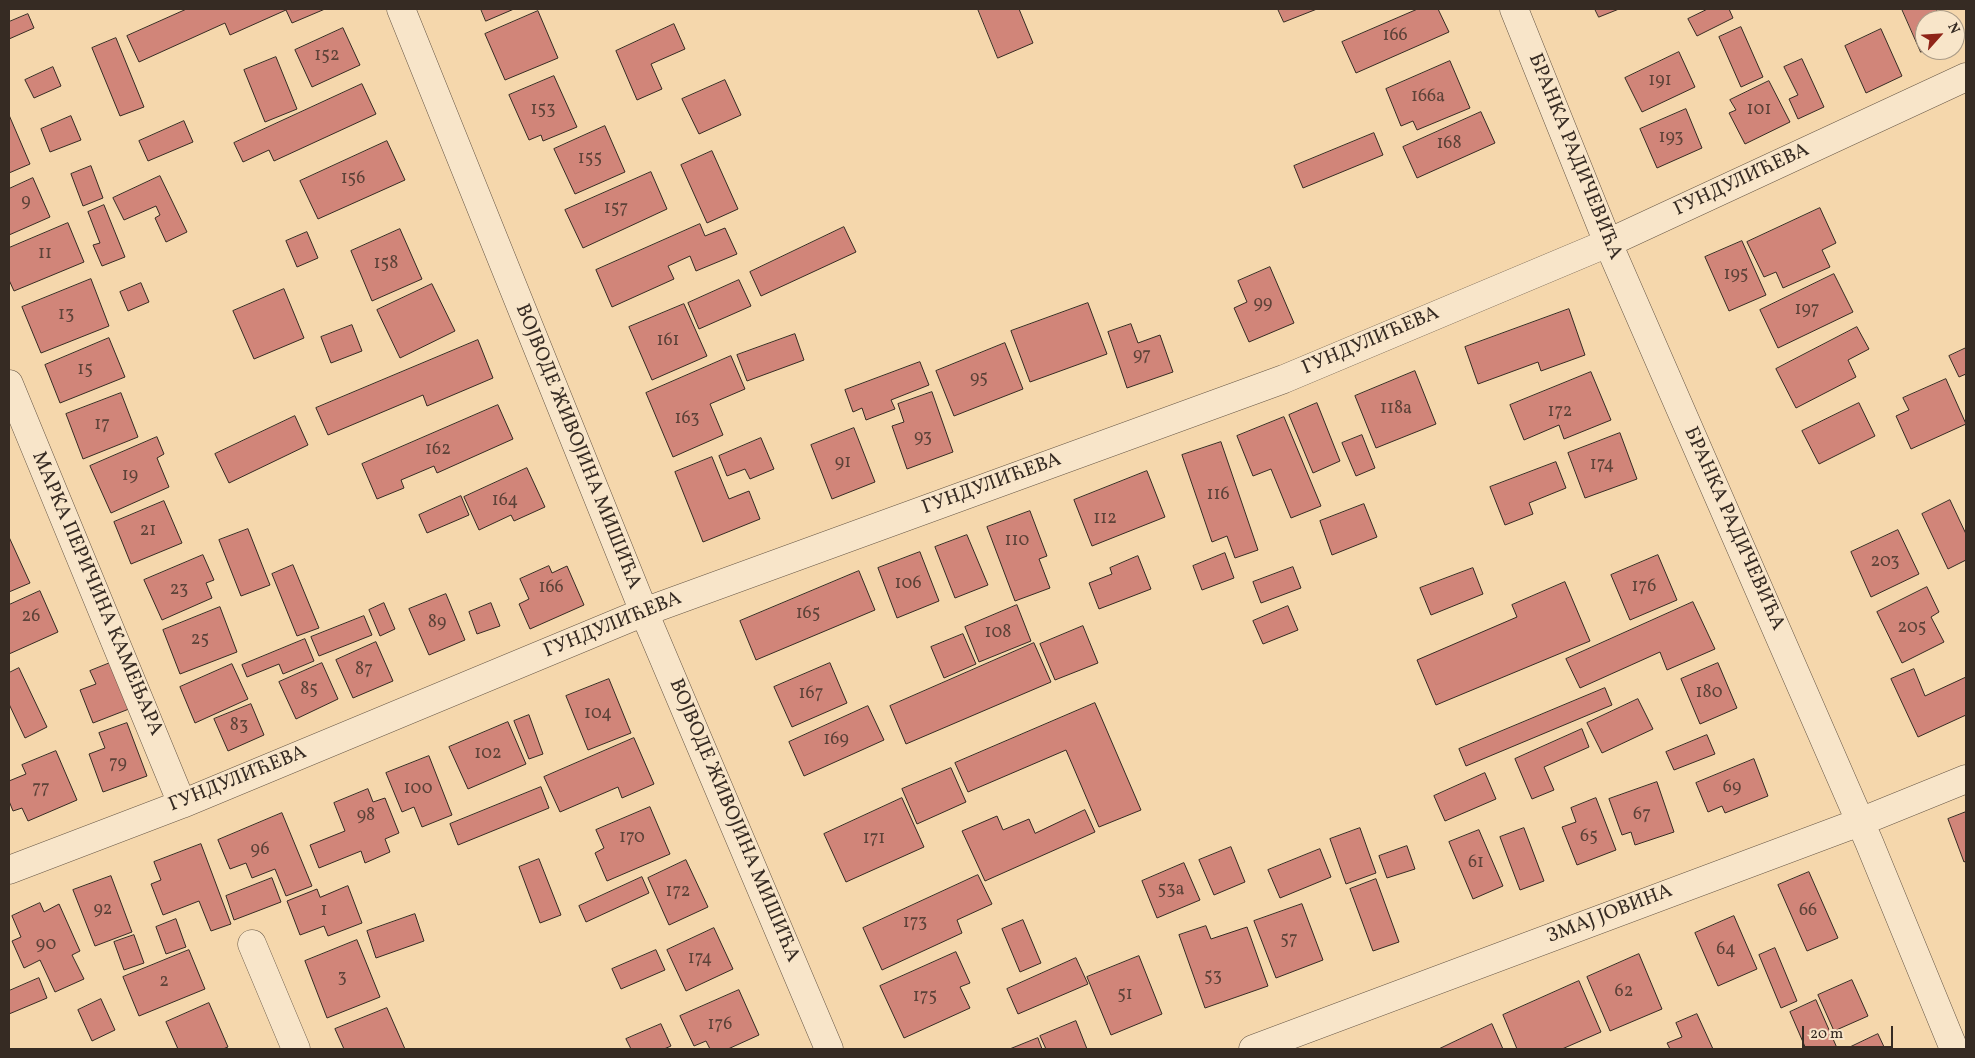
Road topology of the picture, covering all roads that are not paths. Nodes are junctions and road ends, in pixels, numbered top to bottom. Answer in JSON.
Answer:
{"nodes":[{"id":1,"x":401,"y":9,"type":"edge"},
{"id":2,"x":1514,"y":9,"type":"edge"},
{"id":3,"x":1966,"y":77,"type":"edge"},
{"id":4,"x":1608,"y":243,"type":"junction"},
{"id":5,"x":9,"y":384,"type":"edge"},
{"id":6,"x":644,"y":612,"type":"junction"},
{"id":7,"x":1966,"y":779,"type":"edge"},
{"id":8,"x":182,"y":804,"type":"junction"},
{"id":9,"x":1860,"y":822,"type":"junction"},
{"id":10,"x":9,"y":870,"type":"edge"},
{"id":11,"x":252,"y":944,"type":"dead end"},
{"id":12,"x":1957,"y":1044,"type":"edge"},
{"id":13,"x":296,"y":1049,"type":"edge"},
{"id":14,"x":829,"y":1049,"type":"edge"},
{"id":15,"x":1254,"y":1049,"type":"edge"}],
"edges":[{"from":1,"to":6,"type":"street","name":"ВОЈВОДЕ ЖИВОЈИНА МИШИЋА"},
{"from":2,"to":4,"type":"street","name":"БРАНКА РАДИЧЕВИЋА"},
{"from":3,"to":4,"type":"street","name":"ГУНДУЛИЋЕВА"},
{"from":4,"to":6,"type":"street","name":"ГУНДУЛИЋЕВА"},
{"from":4,"to":9,"type":"street","name":"БРАНКА РАДИЧЕВИЋА"},
{"from":5,"to":8,"type":"street","name":"МАРКА ПЕРИЧИНА КАМЕЊАРА"},
{"from":6,"to":8,"type":"street","name":"ГУНДУЛИЋЕВА"},
{"from":6,"to":14,"type":"street","name":"ВОЈВОДЕ ЖИВОЈИНА МИШИЋА"},
{"from":7,"to":9,"type":"street","name":"ЗМАЈ ЈОВИНА"},
{"from":8,"to":10,"type":"street","name":"ГУНДУЛИЋЕВА"},
{"from":9,"to":12,"type":"street","name":"БРАНКА РАДИЧЕВИЋА"},
{"from":9,"to":15,"type":"street","name":"ЗМАЈ ЈОВИНА"},
{"from":11,"to":13,"type":"street"}]}
